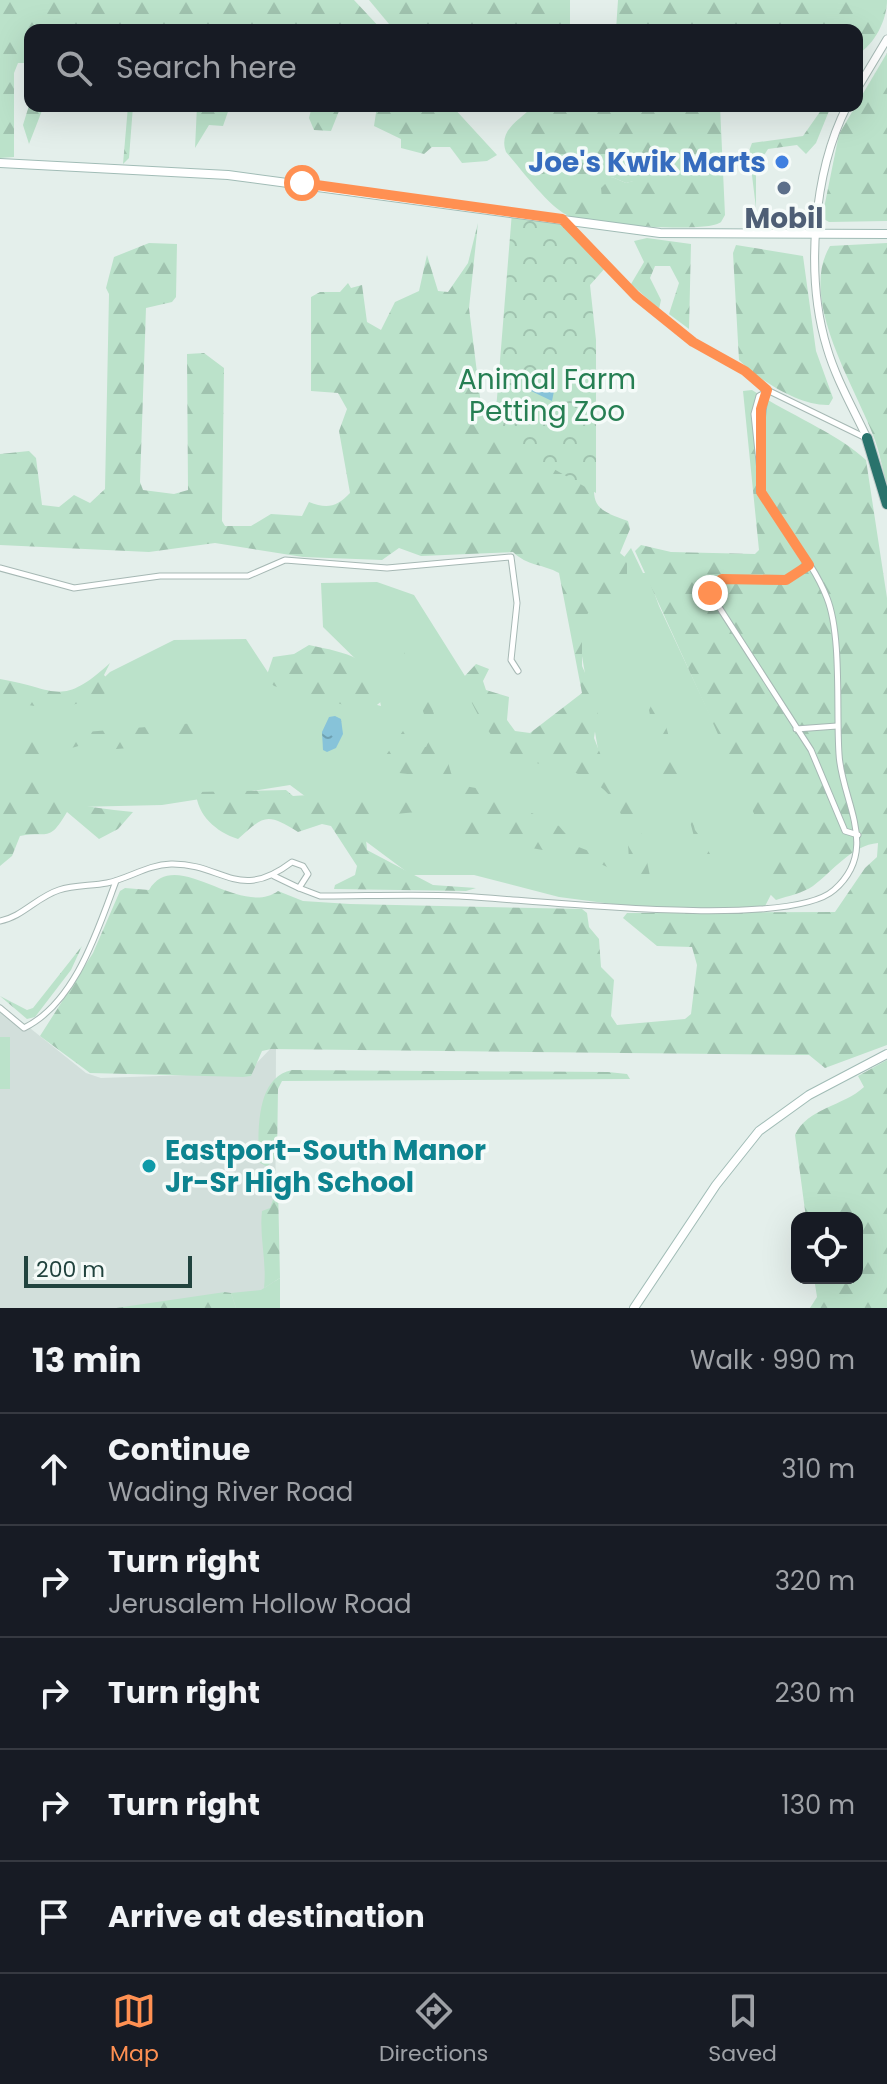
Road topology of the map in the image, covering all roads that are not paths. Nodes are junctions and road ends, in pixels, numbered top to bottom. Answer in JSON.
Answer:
{"nodes":[{"id":1,"x":887,"y":39,"type":"edge"},
{"id":2,"x":863,"y":79,"type":"edge"},
{"id":3,"x":845,"y":112,"type":"edge"},
{"id":4,"x":0,"y":163,"type":"edge"},
{"id":5,"x":562,"y":219,"type":"junction"},
{"id":6,"x":818,"y":234,"type":"junction"},
{"id":7,"x":887,"y":234,"type":"edge"},
{"id":8,"x":766,"y":392,"type":"junction"},
{"id":9,"x":867,"y":438,"type":"junction"},
{"id":10,"x":887,"y":504,"type":"edge"},
{"id":11,"x":809,"y":565,"type":"junction"},
{"id":12,"x":0,"y":568,"type":"edge"},
{"id":13,"x":518,"y":671,"type":"dead end"},
{"id":14,"x":837,"y":726,"type":"junction"},
{"id":15,"x":796,"y":729,"type":"junction"},
{"id":16,"x":858,"y":835,"type":"junction"},
{"id":17,"x":274,"y":876,"type":"junction"},
{"id":18,"x":116,"y":880,"type":"junction"},
{"id":19,"x":299,"y":888,"type":"junction"},
{"id":20,"x":0,"y":921,"type":"edge"},
{"id":21,"x":0,"y":1008,"type":"edge"},
{"id":22,"x":887,"y":1054,"type":"edge"},
{"id":23,"x":634,"y":1308,"type":"edge"}],
"edges":[{"from":1,"to":2,"type":"street"},
{"from":3,"to":6,"type":"street"},
{"from":4,"to":5,"type":"main road"},
{"from":5,"to":6,"type":"main road"},
{"from":5,"to":8,"type":"street"},
{"from":6,"to":7,"type":"main road"},
{"from":6,"to":9,"type":"street"},
{"from":8,"to":9,"type":"street"},
{"from":8,"to":11,"type":"street"},
{"from":9,"to":10,"type":"highway"},
{"from":11,"to":14,"type":"street"},
{"from":11,"to":15,"type":"street"},
{"from":12,"to":13,"type":"street"},
{"from":14,"to":15,"type":"street"},
{"from":14,"to":16,"type":"street"},
{"from":15,"to":16,"type":"street"},
{"from":16,"to":19,"type":"street"},
{"from":17,"to":18,"type":"street"},
{"from":17,"to":19,"type":"street"},
{"from":17,"to":19,"type":"street"},
{"from":18,"to":20,"type":"street"},
{"from":18,"to":21,"type":"street"},
{"from":22,"to":23,"type":"main road"}]}
